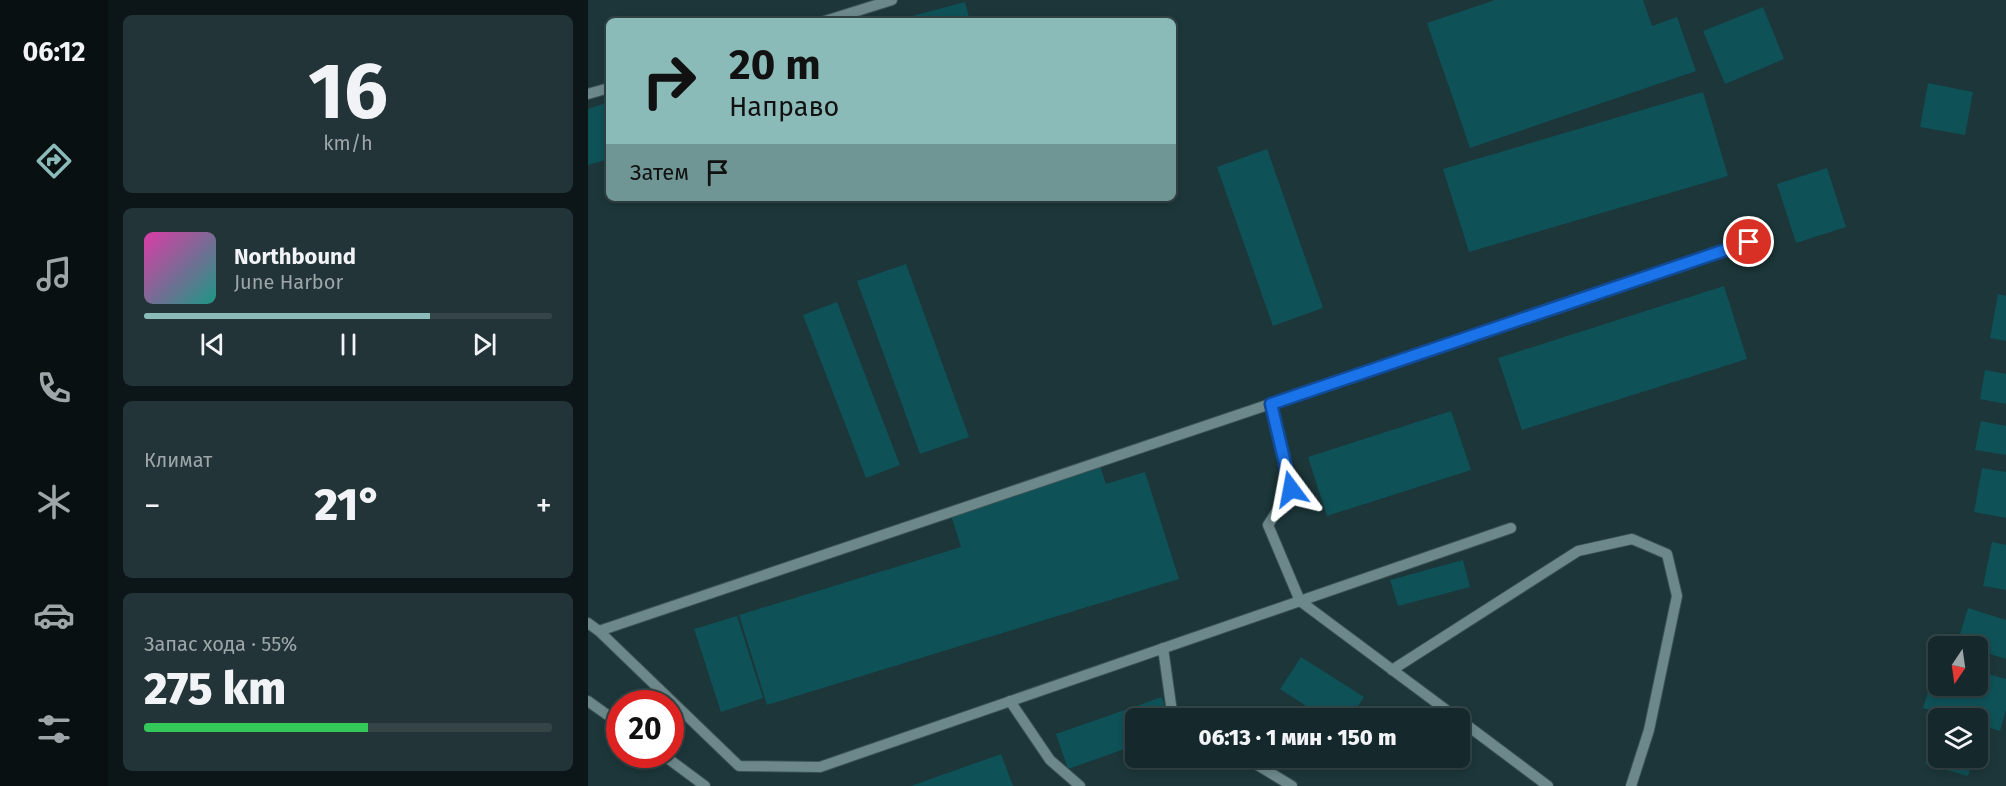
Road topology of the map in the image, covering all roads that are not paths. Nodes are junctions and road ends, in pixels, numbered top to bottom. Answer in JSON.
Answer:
{"nodes":[{"id":1,"x":892,"y":0,"type":"edge"},
{"id":2,"x":835,"y":18,"type":"edge"},
{"id":3,"x":606,"y":89,"type":"edge"},
{"id":4,"x":588,"y":94,"type":"edge"},
{"id":5,"x":1749,"y":242,"type":"dead end"},
{"id":6,"x":1271,"y":404,"type":"junction"},
{"id":7,"x":1511,"y":528,"type":"dead end"},
{"id":8,"x":1300,"y":601,"type":"junction"},
{"id":9,"x":588,"y":623,"type":"edge"},
{"id":10,"x":599,"y":631,"type":"junction"},
{"id":11,"x":1163,"y":648,"type":"junction"},
{"id":12,"x":1392,"y":670,"type":"junction"},
{"id":13,"x":588,"y":701,"type":"edge"},
{"id":14,"x":1010,"y":701,"type":"junction"},
{"id":15,"x":1171,"y":708,"type":"edge"},
{"id":16,"x":1443,"y":708,"type":"edge"},
{"id":17,"x":606,"y":714,"type":"edge"},
{"id":18,"x":1470,"y":728,"type":"edge"},
{"id":19,"x":681,"y":768,"type":"edge"},
{"id":20,"x":1262,"y":768,"type":"edge"},
{"id":21,"x":705,"y":786,"type":"edge"},
{"id":22,"x":1080,"y":786,"type":"edge"},
{"id":23,"x":1292,"y":786,"type":"edge"},
{"id":24,"x":1548,"y":786,"type":"edge"},
{"id":25,"x":1631,"y":786,"type":"edge"}],
"edges":[{"from":1,"to":2,"type":"lane"},
{"from":3,"to":4,"type":"lane"},
{"from":5,"to":6,"type":"lane"},
{"from":6,"to":8,"type":"lane"},
{"from":6,"to":10,"type":"lane"},
{"from":7,"to":8,"type":"lane"},
{"from":8,"to":11,"type":"lane"},
{"from":8,"to":12,"type":"lane"},
{"from":9,"to":10,"type":"lane"},
{"from":10,"to":14,"type":"lane"},
{"from":11,"to":14,"type":"lane"},
{"from":11,"to":15,"type":"lane"},
{"from":12,"to":16,"type":"lane"},
{"from":12,"to":25,"type":"lane"},
{"from":13,"to":17,"type":"lane"},
{"from":14,"to":22,"type":"lane"},
{"from":18,"to":24,"type":"lane"},
{"from":19,"to":21,"type":"lane"},
{"from":20,"to":23,"type":"lane"}]}
